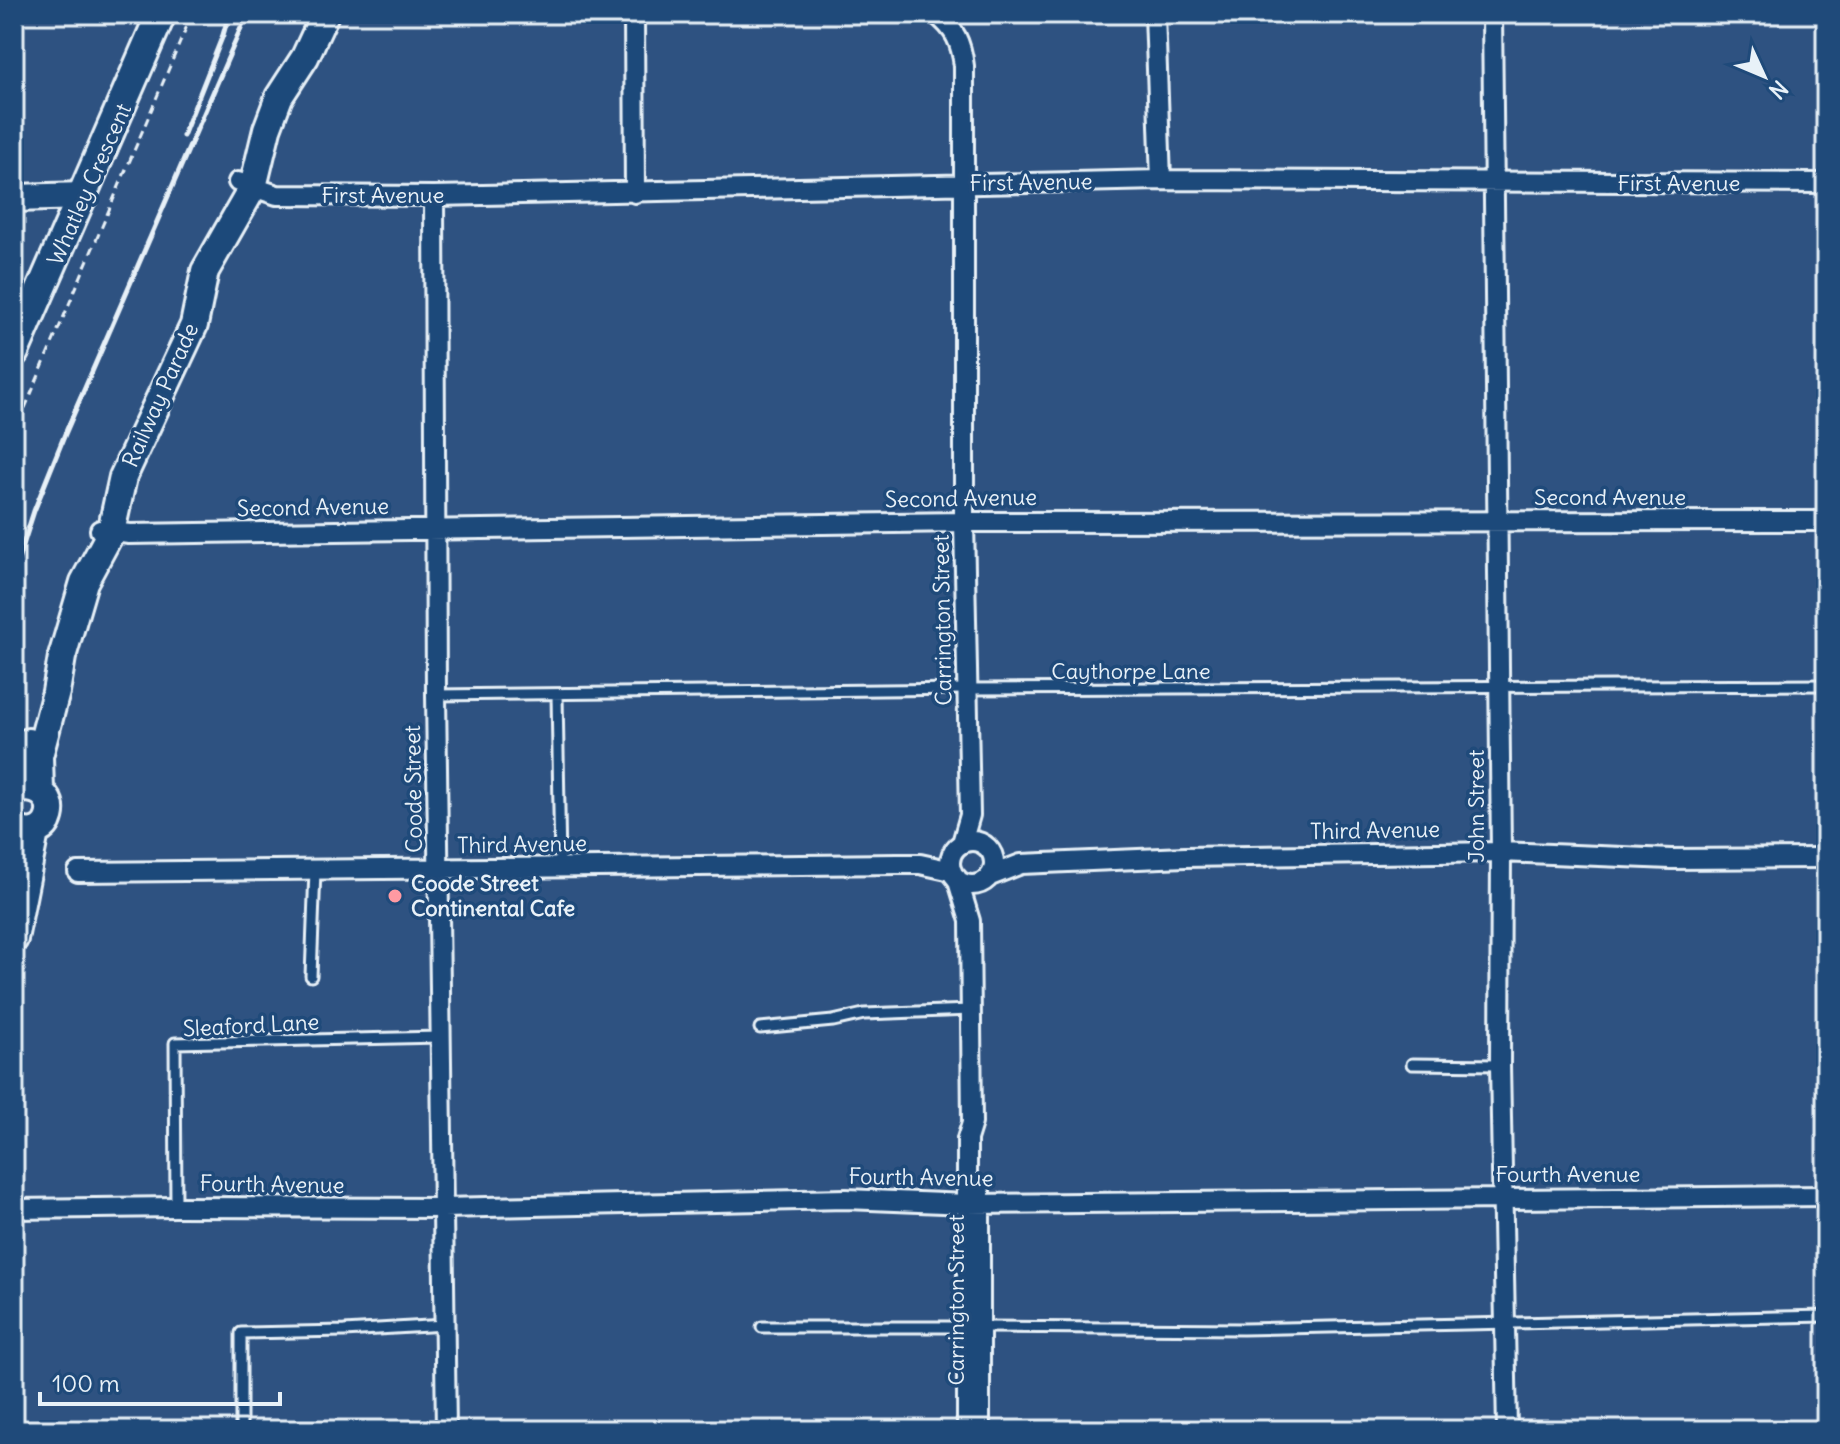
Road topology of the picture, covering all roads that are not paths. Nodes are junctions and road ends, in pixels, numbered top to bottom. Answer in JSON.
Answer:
{"nodes":[{"id":1,"x":161,"y":14,"type":"edge"},
{"id":2,"x":309,"y":14,"type":"edge"},
{"id":3,"x":325,"y":14,"type":"edge"},
{"id":4,"x":634,"y":14,"type":"edge"},
{"id":5,"x":936,"y":14,"type":"edge"},
{"id":6,"x":1155,"y":14,"type":"edge"},
{"id":7,"x":1492,"y":14,"type":"edge"},
{"id":8,"x":1161,"y":180,"type":"junction"},
{"id":9,"x":1492,"y":182,"type":"junction"},
{"id":10,"x":964,"y":183,"type":"junction"},
{"id":11,"x":1826,"y":183,"type":"edge"},
{"id":12,"x":245,"y":185,"type":"junction"},
{"id":13,"x":635,"y":193,"type":"junction"},
{"id":14,"x":84,"y":196,"type":"junction"},
{"id":15,"x":434,"y":196,"type":"junction"},
{"id":16,"x":14,"y":198,"type":"edge"},
{"id":17,"x":14,"y":352,"type":"edge"},
{"id":18,"x":1497,"y":521,"type":"junction"},
{"id":19,"x":1826,"y":521,"type":"edge"},
{"id":20,"x":964,"y":522,"type":"junction"},
{"id":21,"x":437,"y":530,"type":"junction"},
{"id":22,"x":104,"y":531,"type":"junction"},
{"id":23,"x":1826,"y":685,"type":"edge"},
{"id":24,"x":1499,"y":688,"type":"junction"},
{"id":25,"x":967,"y":689,"type":"junction"},
{"id":26,"x":557,"y":694,"type":"junction"},
{"id":27,"x":436,"y":695,"type":"junction"},
{"id":28,"x":24,"y":791,"type":"edge"},
{"id":29,"x":970,"y":815,"type":"junction"},
{"id":30,"x":21,"y":829,"type":"edge"},
{"id":31,"x":988,"y":849,"type":"junction"},
{"id":32,"x":1501,"y":852,"type":"junction"},
{"id":33,"x":1826,"y":858,"type":"edge"},
{"id":34,"x":956,"y":862,"type":"junction"},
{"id":35,"x":1021,"y":864,"type":"junction"},
{"id":36,"x":560,"y":866,"type":"junction"},
{"id":37,"x":315,"y":870,"type":"junction"},
{"id":38,"x":438,"y":870,"type":"junction"},
{"id":39,"x":78,"y":872,"type":"dead end"},
{"id":40,"x":14,"y":875,"type":"edge"},
{"id":41,"x":987,"y":878,"type":"junction"},
{"id":42,"x":970,"y":921,"type":"junction"},
{"id":43,"x":14,"y":939,"type":"edge"},
{"id":44,"x":311,"y":976,"type":"dead end"},
{"id":45,"x":971,"y":1010,"type":"junction"},
{"id":46,"x":760,"y":1028,"type":"dead end"},
{"id":47,"x":440,"y":1037,"type":"junction"},
{"id":48,"x":1412,"y":1064,"type":"dead end"},
{"id":49,"x":1500,"y":1065,"type":"junction"},
{"id":50,"x":1826,"y":1196,"type":"edge"},
{"id":51,"x":1502,"y":1198,"type":"junction"},
{"id":52,"x":974,"y":1204,"type":"junction"},
{"id":53,"x":176,"y":1207,"type":"junction"},
{"id":54,"x":443,"y":1208,"type":"junction"},
{"id":55,"x":14,"y":1209,"type":"edge"},
{"id":56,"x":1826,"y":1316,"type":"edge"},
{"id":57,"x":1505,"y":1324,"type":"junction"},
{"id":58,"x":445,"y":1325,"type":"junction"},
{"id":59,"x":762,"y":1327,"type":"dead end"},
{"id":60,"x":972,"y":1327,"type":"junction"},
{"id":61,"x":241,"y":1430,"type":"edge"},
{"id":62,"x":446,"y":1430,"type":"edge"},
{"id":63,"x":967,"y":1430,"type":"edge"},
{"id":64,"x":980,"y":1430,"type":"edge"},
{"id":65,"x":1507,"y":1430,"type":"edge"}],
"edges":[{"from":1,"to":14,"type":"main road","name":"Whatley Crescent"},
{"from":2,"to":12,"type":"street","name":"Railway Parade"},
{"from":3,"to":12,"type":"street","name":"Railway Parade"},
{"from":4,"to":13,"type":"street"},
{"from":5,"to":10,"type":"street","name":"Carrington Street"},
{"from":6,"to":8,"type":"street"},
{"from":7,"to":9,"type":"street","name":"John Street"},
{"from":8,"to":9,"type":"street","name":"First Avenue"},
{"from":8,"to":10,"type":"street","name":"First Avenue"},
{"from":9,"to":11,"type":"street","name":"First Avenue"},
{"from":9,"to":18,"type":"street","name":"John Street"},
{"from":10,"to":13,"type":"street","name":"First Avenue"},
{"from":10,"to":20,"type":"street","name":"Carrington Street"},
{"from":12,"to":15,"type":"street","name":"First Avenue"},
{"from":12,"to":22,"type":"street","name":"Railway Parade"},
{"from":13,"to":15,"type":"street","name":"First Avenue"},
{"from":14,"to":16,"type":"street"},
{"from":14,"to":17,"type":"main road","name":"Whatley Crescent"},
{"from":15,"to":21,"type":"street","name":"Coode Street"},
{"from":18,"to":19,"type":"street","name":"Second Avenue"},
{"from":18,"to":20,"type":"street","name":"Second Avenue"},
{"from":18,"to":24,"type":"street","name":"John Street"},
{"from":20,"to":21,"type":"street","name":"Second Avenue"},
{"from":20,"to":25,"type":"street","name":"Carrington Street"},
{"from":21,"to":22,"type":"street","name":"Second Avenue"},
{"from":21,"to":27,"type":"street","name":"Coode Street"},
{"from":22,"to":28,"type":"street","name":"Railway Parade"},
{"from":23,"to":24,"type":"lane","name":"Caythorpe Lane"},
{"from":24,"to":25,"type":"lane","name":"Caythorpe Lane"},
{"from":24,"to":32,"type":"street","name":"John Street"},
{"from":25,"to":26,"type":"lane","name":"Caythorpe Lane"},
{"from":25,"to":29,"type":"street","name":"Carrington Street"},
{"from":26,"to":27,"type":"lane","name":"Caythorpe Lane"},
{"from":26,"to":36,"type":"lane"},
{"from":27,"to":38,"type":"street","name":"Coode Street"},
{"from":28,"to":30,"type":"street","name":"Railway Parade"},
{"from":29,"to":31,"type":"street","name":"Carrington Street"},
{"from":29,"to":34,"type":"street","name":"Carrington Street"},
{"from":30,"to":40,"type":"street"},
{"from":30,"to":43,"type":"street"},
{"from":31,"to":34,"type":"street"},
{"from":31,"to":35,"type":"street","name":"Third Avenue"},
{"from":31,"to":41,"type":"street"},
{"from":32,"to":33,"type":"street","name":"Third Avenue"},
{"from":32,"to":35,"type":"street","name":"Third Avenue"},
{"from":32,"to":49,"type":"street","name":"John Street"},
{"from":34,"to":36,"type":"street","name":"Third Avenue"},
{"from":34,"to":41,"type":"street"},
{"from":34,"to":42,"type":"street","name":"Carrington Street"},
{"from":35,"to":41,"type":"street","name":"Third Avenue"},
{"from":36,"to":38,"type":"street","name":"Third Avenue"},
{"from":37,"to":38,"type":"street","name":"Third Avenue"},
{"from":37,"to":39,"type":"street","name":"Third Avenue"},
{"from":37,"to":44,"type":"lane"},
{"from":38,"to":47,"type":"street","name":"Coode Street"},
{"from":41,"to":42,"type":"street","name":"Carrington Street"},
{"from":42,"to":45,"type":"street","name":"Carrington Street"},
{"from":45,"to":46,"type":"lane"},
{"from":45,"to":52,"type":"street","name":"Carrington Street"},
{"from":47,"to":53,"type":"lane","name":"Sleaford Lane"},
{"from":47,"to":54,"type":"street","name":"Coode Street"},
{"from":48,"to":49,"type":"lane"},
{"from":49,"to":51,"type":"street","name":"John Street"},
{"from":50,"to":51,"type":"street","name":"Fourth Avenue"},
{"from":51,"to":52,"type":"street","name":"Fourth Avenue"},
{"from":51,"to":57,"type":"street","name":"John Street"},
{"from":52,"to":54,"type":"street","name":"Fourth Avenue"},
{"from":52,"to":60,"type":"street","name":"Carrington Street"},
{"from":53,"to":54,"type":"street","name":"Fourth Avenue"},
{"from":53,"to":55,"type":"street","name":"Fourth Avenue"},
{"from":54,"to":58,"type":"street","name":"Coode Street"},
{"from":56,"to":57,"type":"lane"},
{"from":57,"to":60,"type":"lane"},
{"from":57,"to":65,"type":"street","name":"John Street"},
{"from":58,"to":61,"type":"lane"},
{"from":58,"to":62,"type":"street","name":"Coode Street"},
{"from":59,"to":60,"type":"lane"},
{"from":60,"to":63,"type":"street","name":"Carrington Street"},
{"from":60,"to":64,"type":"street","name":"Carrington Street"}]}
